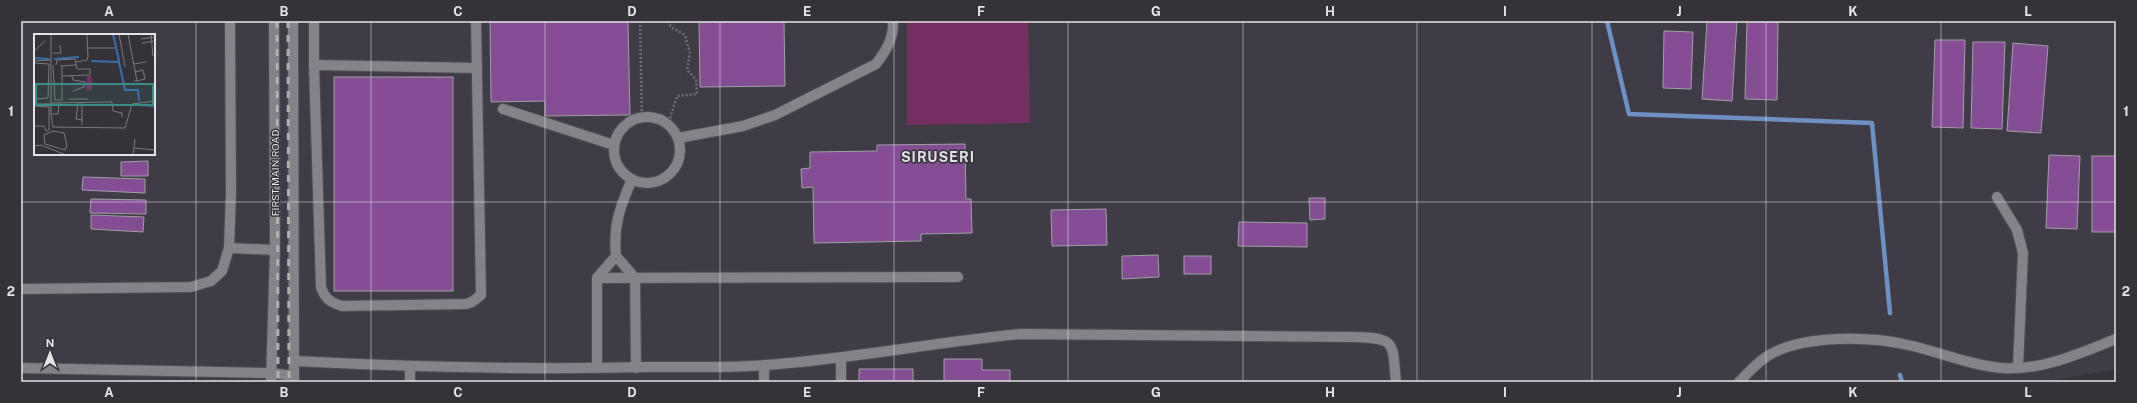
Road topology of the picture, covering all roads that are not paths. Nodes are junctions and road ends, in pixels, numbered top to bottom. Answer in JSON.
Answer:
{"nodes":[{"id":1,"x":230,"y":21,"type":"edge"},
{"id":2,"x":274,"y":21,"type":"edge"},
{"id":3,"x":293,"y":21,"type":"edge"},
{"id":4,"x":314,"y":21,"type":"edge"},
{"id":5,"x":476,"y":21,"type":"edge"},
{"id":6,"x":893,"y":21,"type":"edge"},
{"id":7,"x":314,"y":65,"type":"junction"},
{"id":8,"x":477,"y":68,"type":"junction"},
{"id":9,"x":503,"y":109,"type":"dead end"},
{"id":10,"x":678,"y":138,"type":"junction"},
{"id":11,"x":614,"y":145,"type":"junction"},
{"id":12,"x":632,"y":179,"type":"junction"},
{"id":13,"x":1997,"y":197,"type":"dead end"},
{"id":14,"x":229,"y":248,"type":"junction"},
{"id":15,"x":275,"y":250,"type":"junction"},
{"id":16,"x":616,"y":256,"type":"junction"},
{"id":17,"x":958,"y":277,"type":"dead end"},
{"id":18,"x":597,"y":278,"type":"junction"},
{"id":19,"x":635,"y":278,"type":"junction"},
{"id":20,"x":21,"y":289,"type":"edge"},
{"id":21,"x":2116,"y":339,"type":"edge"},
{"id":22,"x":293,"y":356,"type":"junction"},
{"id":23,"x":841,"y":359,"type":"junction"},
{"id":24,"x":410,"y":366,"type":"junction"},
{"id":25,"x":764,"y":366,"type":"junction"},
{"id":26,"x":21,"y":368,"type":"edge"},
{"id":27,"x":597,"y":368,"type":"junction"},
{"id":28,"x":636,"y":368,"type":"junction"},
{"id":29,"x":2018,"y":368,"type":"junction"},
{"id":30,"x":271,"y":377,"type":"edge"},
{"id":31,"x":294,"y":379,"type":"edge"},
{"id":32,"x":410,"y":382,"type":"edge"},
{"id":33,"x":764,"y":382,"type":"edge"},
{"id":34,"x":841,"y":382,"type":"edge"},
{"id":35,"x":1396,"y":382,"type":"edge"},
{"id":36,"x":1739,"y":382,"type":"edge"}],
"edges":[{"from":1,"to":14,"type":"street"},
{"from":2,"to":15,"type":"street","name":"FIRST MAIN ROAD"},
{"from":3,"to":22,"type":"street"},
{"from":4,"to":7,"type":"street"},
{"from":5,"to":8,"type":"street"},
{"from":6,"to":10,"type":"street"},
{"from":7,"to":8,"type":"street"},
{"from":7,"to":8,"type":"street"},
{"from":9,"to":11,"type":"street"},
{"from":10,"to":11,"type":"street"},
{"from":10,"to":12,"type":"street"},
{"from":11,"to":12,"type":"street"},
{"from":12,"to":16,"type":"street"},
{"from":13,"to":29,"type":"street"},
{"from":14,"to":15,"type":"street"},
{"from":14,"to":20,"type":"street"},
{"from":15,"to":30,"type":"street","name":"FIRST MAIN ROAD"},
{"from":16,"to":18,"type":"street"},
{"from":16,"to":19,"type":"street"},
{"from":17,"to":19,"type":"street"},
{"from":18,"to":19,"type":"street"},
{"from":18,"to":27,"type":"street"},
{"from":19,"to":28,"type":"street"},
{"from":21,"to":29,"type":"street"},
{"from":22,"to":24,"type":"street"},
{"from":22,"to":31,"type":"street"},
{"from":23,"to":25,"type":"street"},
{"from":23,"to":34,"type":"street"},
{"from":23,"to":35,"type":"street"},
{"from":24,"to":27,"type":"street"},
{"from":24,"to":32,"type":"street"},
{"from":25,"to":28,"type":"street"},
{"from":25,"to":33,"type":"street"},
{"from":26,"to":30,"type":"street"},
{"from":27,"to":28,"type":"street"},
{"from":29,"to":36,"type":"street"},
{"from":30,"to":31,"type":"street"}]}
